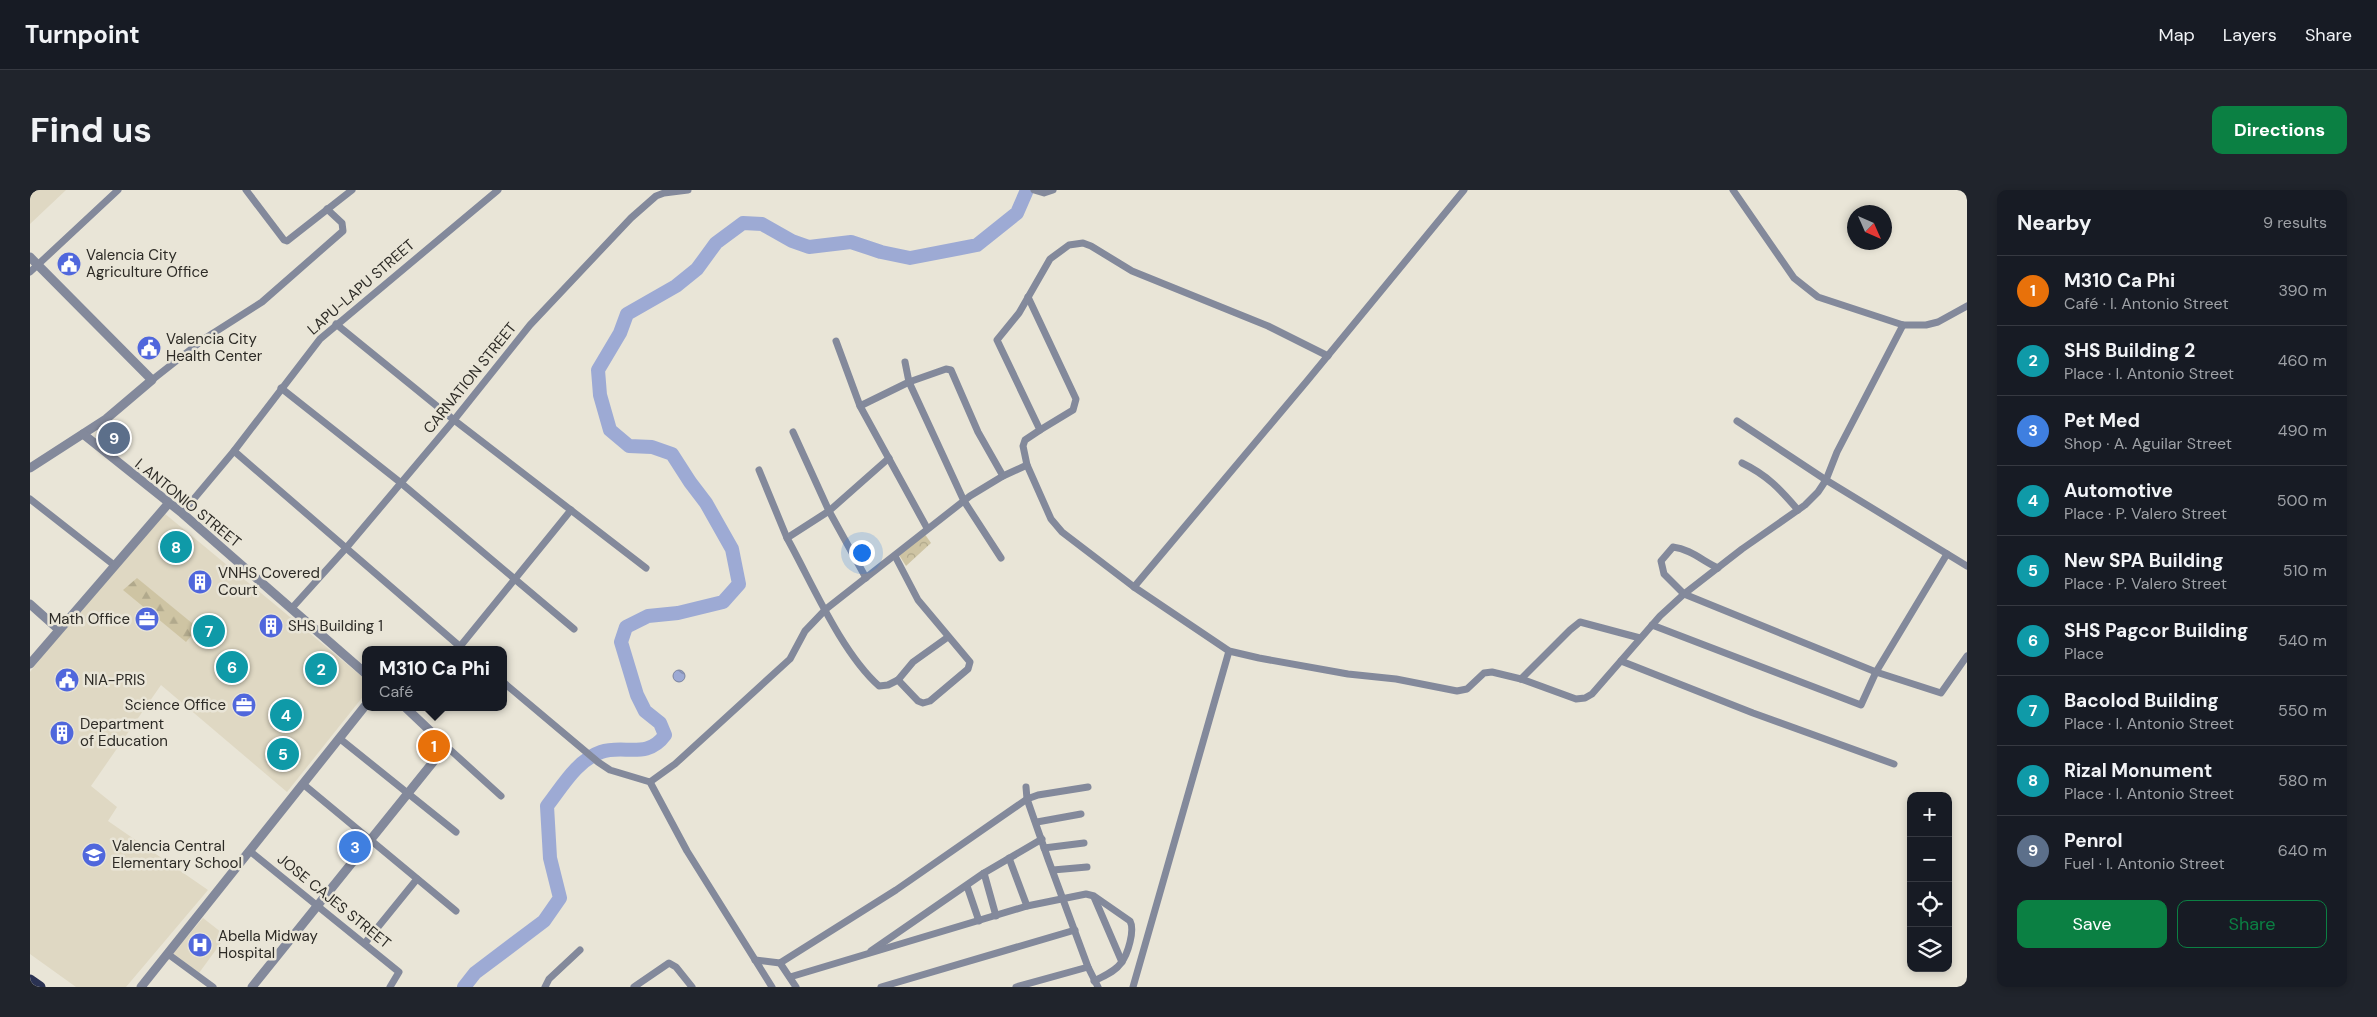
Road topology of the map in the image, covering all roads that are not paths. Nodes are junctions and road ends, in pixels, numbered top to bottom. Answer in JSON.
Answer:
{"nodes":[{"id":1,"x":118,"y":190,"type":"edge"},
{"id":2,"x":246,"y":190,"type":"edge"},
{"id":3,"x":352,"y":190,"type":"edge"},
{"id":4,"x":498,"y":190,"type":"edge"},
{"id":5,"x":688,"y":190,"type":"edge"},
{"id":6,"x":1053,"y":190,"type":"edge"},
{"id":7,"x":1464,"y":190,"type":"edge"},
{"id":8,"x":1733,"y":190,"type":"edge"},
{"id":9,"x":1035,"y":191,"type":"edge"},
{"id":10,"x":327,"y":209,"type":"junction"},
{"id":11,"x":30,"y":257,"type":"edge"},
{"id":12,"x":38,"y":264,"type":"junction"},
{"id":13,"x":30,"y":272,"type":"edge"},
{"id":14,"x":1028,"y":297,"type":"junction"},
{"id":15,"x":1967,"y":306,"type":"edge"},
{"id":16,"x":336,"y":324,"type":"junction"},
{"id":17,"x":1903,"y":325,"type":"junction"},
{"id":18,"x":836,"y":341,"type":"dead end"},
{"id":19,"x":1328,"y":356,"type":"junction"},
{"id":20,"x":905,"y":362,"type":"dead end"},
{"id":21,"x":152,"y":380,"type":"junction"},
{"id":22,"x":909,"y":382,"type":"junction"},
{"id":23,"x":281,"y":388,"type":"junction"},
{"id":24,"x":860,"y":406,"type":"junction"},
{"id":25,"x":454,"y":420,"type":"junction"},
{"id":26,"x":1737,"y":421,"type":"dead end"},
{"id":27,"x":1040,"y":430,"type":"junction"},
{"id":28,"x":793,"y":432,"type":"dead end"},
{"id":29,"x":83,"y":434,"type":"junction"},
{"id":30,"x":234,"y":451,"type":"junction"},
{"id":31,"x":889,"y":458,"type":"junction"},
{"id":32,"x":1742,"y":463,"type":"dead end"},
{"id":33,"x":1027,"y":465,"type":"junction"},
{"id":34,"x":30,"y":468,"type":"edge"},
{"id":35,"x":758,"y":470,"type":"dead end"},
{"id":36,"x":1003,"y":476,"type":"junction"},
{"id":37,"x":1826,"y":480,"type":"junction"},
{"id":38,"x":401,"y":483,"type":"junction"},
{"id":39,"x":30,"y":499,"type":"edge"},
{"id":40,"x":964,"y":501,"type":"junction"},
{"id":41,"x":168,"y":504,"type":"junction"},
{"id":42,"x":571,"y":510,"type":"junction"},
{"id":43,"x":1798,"y":510,"type":"junction"},
{"id":44,"x":829,"y":511,"type":"junction"},
{"id":45,"x":182,"y":513,"type":"junction"},
{"id":46,"x":927,"y":528,"type":"junction"},
{"id":47,"x":788,"y":538,"type":"junction"},
{"id":48,"x":347,"y":547,"type":"junction"},
{"id":49,"x":1947,"y":554,"type":"junction"},
{"id":50,"x":895,"y":556,"type":"junction"},
{"id":51,"x":1001,"y":558,"type":"dead end"},
{"id":52,"x":114,"y":565,"type":"junction"},
{"id":53,"x":1967,"y":566,"type":"edge"},
{"id":54,"x":646,"y":568,"type":"dead end"},
{"id":55,"x":1718,"y":568,"type":"junction"},
{"id":56,"x":516,"y":578,"type":"junction"},
{"id":57,"x":866,"y":578,"type":"junction"},
{"id":58,"x":1134,"y":587,"type":"junction"},
{"id":59,"x":1684,"y":594,"type":"junction"},
{"id":60,"x":30,"y":604,"type":"edge"},
{"id":61,"x":292,"y":608,"type":"junction"},
{"id":62,"x":826,"y":609,"type":"junction"},
{"id":63,"x":1652,"y":626,"type":"junction"},
{"id":64,"x":58,"y":629,"type":"junction"},
{"id":65,"x":574,"y":629,"type":"dead end"},
{"id":66,"x":948,"y":636,"type":"junction"},
{"id":67,"x":1640,"y":638,"type":"junction"},
{"id":68,"x":458,"y":646,"type":"edge"},
{"id":69,"x":463,"y":646,"type":"edge"},
{"id":70,"x":1229,"y":651,"type":"junction"},
{"id":71,"x":1967,"y":656,"type":"edge"},
{"id":72,"x":1621,"y":662,"type":"junction"},
{"id":73,"x":30,"y":664,"type":"edge"},
{"id":74,"x":362,"y":670,"type":"edge"},
{"id":75,"x":1876,"y":672,"type":"junction"},
{"id":76,"x":1521,"y":679,"type":"junction"},
{"id":77,"x":898,"y":680,"type":"junction"},
{"id":78,"x":507,"y":685,"type":"edge"},
{"id":79,"x":362,"y":710,"type":"edge"},
{"id":80,"x":409,"y":711,"type":"edge"},
{"id":81,"x":339,"y":738,"type":"junction"},
{"id":82,"x":446,"y":746,"type":"junction"},
{"id":83,"x":1894,"y":764,"type":"dead end"},
{"id":84,"x":650,"y":782,"type":"junction"},
{"id":85,"x":303,"y":784,"type":"junction"},
{"id":86,"x":1026,"y":787,"type":"dead end"},
{"id":87,"x":1088,"y":787,"type":"dead end"},
{"id":88,"x":408,"y":793,"type":"junction"},
{"id":89,"x":501,"y":796,"type":"dead end"},
{"id":90,"x":1028,"y":799,"type":"junction"},
{"id":91,"x":1081,"y":814,"type":"dead end"},
{"id":92,"x":1036,"y":822,"type":"junction"},
{"id":93,"x":456,"y":832,"type":"dead end"},
{"id":94,"x":1042,"y":839,"type":"junction"},
{"id":95,"x":371,"y":841,"type":"junction"},
{"id":96,"x":1084,"y":842,"type":"dead end"},
{"id":97,"x":1044,"y":848,"type":"junction"},
{"id":98,"x":251,"y":852,"type":"junction"},
{"id":99,"x":1009,"y":858,"type":"junction"},
{"id":100,"x":1087,"y":867,"type":"dead end"},
{"id":101,"x":1053,"y":870,"type":"junction"},
{"id":102,"x":984,"y":873,"type":"junction"},
{"id":103,"x":417,"y":878,"type":"junction"},
{"id":104,"x":968,"y":886,"type":"junction"},
{"id":105,"x":1094,"y":896,"type":"junction"},
{"id":106,"x":1064,"y":898,"type":"junction"},
{"id":107,"x":319,"y":905,"type":"junction"},
{"id":108,"x":1027,"y":906,"type":"junction"},
{"id":109,"x":456,"y":911,"type":"dead end"},
{"id":110,"x":996,"y":916,"type":"junction"},
{"id":111,"x":979,"y":921,"type":"junction"},
{"id":112,"x":1075,"y":930,"type":"junction"},
{"id":113,"x":365,"y":943,"type":"junction"},
{"id":114,"x":580,"y":950,"type":"dead end"},
{"id":115,"x":168,"y":954,"type":"junction"},
{"id":116,"x":864,"y":955,"type":"junction"},
{"id":117,"x":755,"y":960,"type":"junction"},
{"id":118,"x":1122,"y":962,"type":"junction"},
{"id":119,"x":780,"y":963,"type":"junction"},
{"id":120,"x":1088,"y":967,"type":"junction"},
{"id":121,"x":790,"y":977,"type":"junction"},
{"id":122,"x":30,"y":980,"type":"edge"},
{"id":123,"x":1096,"y":984,"type":"edge"},
{"id":124,"x":40,"y":987,"type":"edge"},
{"id":125,"x":142,"y":987,"type":"edge"},
{"id":126,"x":214,"y":987,"type":"edge"},
{"id":127,"x":252,"y":987,"type":"edge"},
{"id":128,"x":390,"y":987,"type":"edge"},
{"id":129,"x":545,"y":987,"type":"edge"},
{"id":130,"x":634,"y":987,"type":"edge"},
{"id":131,"x":692,"y":987,"type":"edge"},
{"id":132,"x":772,"y":987,"type":"edge"},
{"id":133,"x":796,"y":987,"type":"edge"},
{"id":134,"x":881,"y":987,"type":"edge"},
{"id":135,"x":1016,"y":987,"type":"edge"},
{"id":136,"x":1133,"y":987,"type":"edge"}],
"edges":[{"from":1,"to":12,"type":"street"},
{"from":2,"to":10,"type":"street"},
{"from":3,"to":10,"type":"street"},
{"from":4,"to":16,"type":"street","name":"LAPU-LAPU STREET"},
{"from":5,"to":25,"type":"street","name":"CARNATION STREET"},
{"from":6,"to":9,"type":"street"},
{"from":7,"to":19,"type":"street"},
{"from":8,"to":17,"type":"street"},
{"from":10,"to":21,"type":"street"},
{"from":11,"to":12,"type":"street"},
{"from":12,"to":13,"type":"street"},
{"from":12,"to":21,"type":"street"},
{"from":14,"to":19,"type":"street"},
{"from":14,"to":27,"type":"street"},
{"from":14,"to":27,"type":"street"},
{"from":15,"to":17,"type":"street"},
{"from":16,"to":23,"type":"street","name":"LAPU-LAPU STREET"},
{"from":16,"to":25,"type":"street"},
{"from":17,"to":37,"type":"street"},
{"from":18,"to":24,"type":"street"},
{"from":19,"to":58,"type":"street"},
{"from":20,"to":22,"type":"street"},
{"from":21,"to":29,"type":"street"},
{"from":22,"to":24,"type":"street"},
{"from":22,"to":36,"type":"street"},
{"from":22,"to":40,"type":"street"},
{"from":23,"to":30,"type":"street","name":"LAPU-LAPU STREET"},
{"from":23,"to":38,"type":"street"},
{"from":24,"to":31,"type":"street"},
{"from":25,"to":38,"type":"street","name":"CARNATION STREET"},
{"from":25,"to":42,"type":"street"},
{"from":26,"to":37,"type":"street"},
{"from":27,"to":33,"type":"street"},
{"from":28,"to":44,"type":"street"},
{"from":29,"to":34,"type":"street"},
{"from":29,"to":41,"type":"street","name":"I. ANTONIO STREET"},
{"from":30,"to":45,"type":"street","name":"LAPU-LAPU STREET"},
{"from":30,"to":48,"type":"street"},
{"from":31,"to":44,"type":"street"},
{"from":31,"to":46,"type":"street"},
{"from":32,"to":43,"type":"street"},
{"from":33,"to":36,"type":"street"},
{"from":33,"to":58,"type":"street"},
{"from":35,"to":47,"type":"street"},
{"from":36,"to":40,"type":"street"},
{"from":37,"to":43,"type":"street"},
{"from":37,"to":49,"type":"street"},
{"from":38,"to":48,"type":"street","name":"CARNATION STREET"},
{"from":38,"to":56,"type":"street"},
{"from":39,"to":52,"type":"street"},
{"from":40,"to":46,"type":"street"},
{"from":40,"to":51,"type":"street"},
{"from":41,"to":45,"type":"street","name":"I. ANTONIO STREET"},
{"from":41,"to":52,"type":"street"},
{"from":42,"to":54,"type":"street"},
{"from":42,"to":56,"type":"street"},
{"from":43,"to":55,"type":"street"},
{"from":44,"to":47,"type":"street"},
{"from":44,"to":57,"type":"street"},
{"from":45,"to":61,"type":"street","name":"I. ANTONIO STREET"},
{"from":46,"to":50,"type":"street"},
{"from":47,"to":62,"type":"street"},
{"from":48,"to":61,"type":"street","name":"CARNATION STREET"},
{"from":48,"to":68,"type":"street"},
{"from":49,"to":53,"type":"street"},
{"from":49,"to":75,"type":"street"},
{"from":50,"to":57,"type":"street"},
{"from":50,"to":66,"type":"street"},
{"from":52,"to":64,"type":"street"},
{"from":55,"to":59,"type":"street"},
{"from":55,"to":59,"type":"street"},
{"from":56,"to":65,"type":"street"},
{"from":56,"to":69,"type":"street"},
{"from":57,"to":62,"type":"street"},
{"from":58,"to":70,"type":"street"},
{"from":59,"to":63,"type":"street"},
{"from":59,"to":75,"type":"street"},
{"from":60,"to":64,"type":"street"},
{"from":61,"to":74,"type":"street","name":"I. ANTONIO STREET"},
{"from":62,"to":77,"type":"street"},
{"from":62,"to":84,"type":"street"},
{"from":63,"to":67,"type":"street"},
{"from":63,"to":75,"type":"street"},
{"from":64,"to":73,"type":"street"},
{"from":66,"to":77,"type":"street"},
{"from":66,"to":77,"type":"street"},
{"from":67,"to":72,"type":"street"},
{"from":67,"to":76,"type":"street"},
{"from":70,"to":76,"type":"street"},
{"from":70,"to":136,"type":"street"},
{"from":71,"to":75,"type":"street"},
{"from":72,"to":76,"type":"street"},
{"from":72,"to":83,"type":"street"},
{"from":78,"to":84,"type":"street"},
{"from":79,"to":81,"type":"street"},
{"from":80,"to":82,"type":"street"},
{"from":81,"to":85,"type":"street"},
{"from":81,"to":88,"type":"street"},
{"from":82,"to":88,"type":"street"},
{"from":82,"to":89,"type":"street"},
{"from":84,"to":117,"type":"street"},
{"from":85,"to":95,"type":"street"},
{"from":85,"to":98,"type":"street"},
{"from":86,"to":90,"type":"street"},
{"from":87,"to":90,"type":"street"},
{"from":88,"to":93,"type":"street"},
{"from":88,"to":95,"type":"street"},
{"from":90,"to":92,"type":"street"},
{"from":90,"to":119,"type":"street"},
{"from":91,"to":92,"type":"street"},
{"from":92,"to":94,"type":"street"},
{"from":94,"to":97,"type":"street"},
{"from":94,"to":99,"type":"street"},
{"from":95,"to":103,"type":"street"},
{"from":95,"to":107,"type":"street"},
{"from":96,"to":97,"type":"street"},
{"from":97,"to":101,"type":"street"},
{"from":98,"to":107,"type":"street","name":"JOSE CAJES STREET"},
{"from":98,"to":115,"type":"street"},
{"from":99,"to":102,"type":"street"},
{"from":99,"to":108,"type":"street"},
{"from":100,"to":101,"type":"street"},
{"from":101,"to":106,"type":"street"},
{"from":102,"to":104,"type":"street"},
{"from":102,"to":110,"type":"street"},
{"from":103,"to":109,"type":"street"},
{"from":103,"to":113,"type":"street"},
{"from":104,"to":111,"type":"street"},
{"from":104,"to":116,"type":"street"},
{"from":105,"to":106,"type":"street"},
{"from":105,"to":118,"type":"street"},
{"from":105,"to":118,"type":"street"},
{"from":106,"to":108,"type":"street"},
{"from":106,"to":112,"type":"street"},
{"from":107,"to":113,"type":"street","name":"JOSE CAJES STREET"},
{"from":107,"to":127,"type":"street"},
{"from":108,"to":110,"type":"street"},
{"from":110,"to":111,"type":"street"},
{"from":111,"to":116,"type":"street"},
{"from":112,"to":120,"type":"street"},
{"from":112,"to":134,"type":"street"},
{"from":113,"to":128,"type":"street","name":"JOSE CAJES STREET"},
{"from":114,"to":129,"type":"street"},
{"from":115,"to":125,"type":"street"},
{"from":115,"to":126,"type":"street"},
{"from":116,"to":121,"type":"street"},
{"from":117,"to":119,"type":"street"},
{"from":117,"to":132,"type":"street"},
{"from":118,"to":123,"type":"street"},
{"from":119,"to":121,"type":"street"},
{"from":120,"to":123,"type":"street"},
{"from":120,"to":135,"type":"street"},
{"from":121,"to":133,"type":"street"},
{"from":122,"to":124,"type":"highway"},
{"from":130,"to":131,"type":"street"}]}
